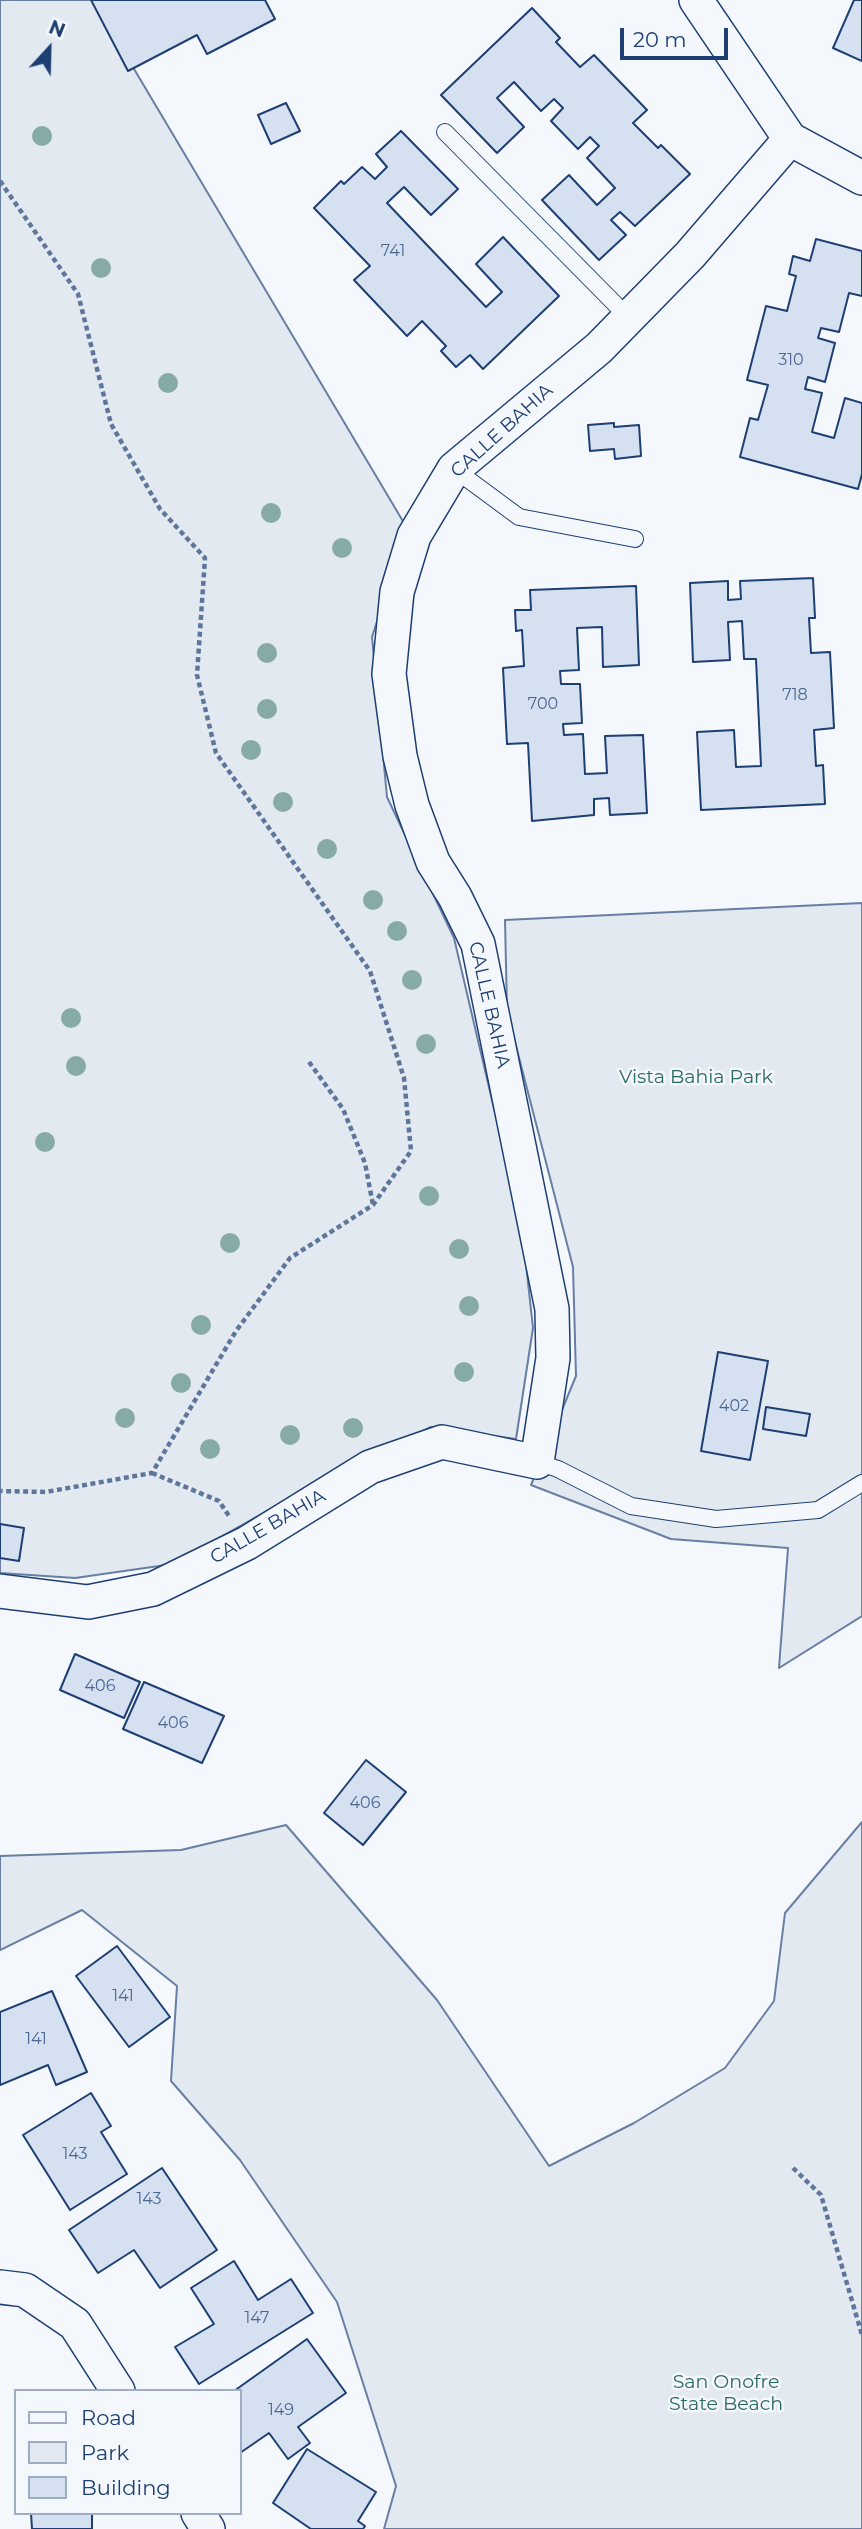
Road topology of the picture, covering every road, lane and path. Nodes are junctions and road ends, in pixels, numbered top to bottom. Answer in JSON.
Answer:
{"nodes":[{"id":1,"x":696,"y":0,"type":"edge"},
{"id":2,"x":445,"y":132,"type":"dead end"},
{"id":3,"x":790,"y":138,"type":"junction"},
{"id":4,"x":862,"y":178,"type":"edge"},
{"id":5,"x":0,"y":181,"type":"edge"},
{"id":6,"x":629,"y":318,"type":"junction"},
{"id":7,"x":454,"y":469,"type":"junction"},
{"id":8,"x":635,"y":538,"type":"dead end"},
{"id":9,"x":309,"y":1062,"type":"dead end"},
{"id":10,"x":373,"y":1206,"type":"junction"},
{"id":11,"x":537,"y":1462,"type":"junction"},
{"id":12,"x":152,"y":1473,"type":"junction"},
{"id":13,"x":862,"y":1483,"type":"edge"},
{"id":14,"x":0,"y":1490,"type":"edge"},
{"id":15,"x":247,"y":1543,"type":"junction"},
{"id":16,"x":0,"y":1591,"type":"edge"},
{"id":17,"x":793,"y":2168,"type":"dead end"},
{"id":18,"x":0,"y":2287,"type":"edge"},
{"id":19,"x":862,"y":2335,"type":"edge"},
{"id":20,"x":117,"y":2389,"type":"edge"}],
"edges":[{"from":1,"to":3,"type":"street"},
{"from":2,"to":6,"type":"lane"},
{"from":3,"to":4,"type":"street"},
{"from":3,"to":6,"type":"street","name":"CALLE BAHIA"},
{"from":5,"to":10,"type":"path"},
{"from":6,"to":7,"type":"street","name":"CALLE BAHIA"},
{"from":7,"to":8,"type":"lane"},
{"from":7,"to":11,"type":"street","name":"CALLE BAHIA"},
{"from":9,"to":10,"type":"path"},
{"from":10,"to":12,"type":"path"},
{"from":11,"to":13,"type":"lane"},
{"from":11,"to":15,"type":"street","name":"CALLE BAHIA"},
{"from":12,"to":14,"type":"path"},
{"from":12,"to":15,"type":"path"},
{"from":15,"to":16,"type":"street","name":"CALLE BAHIA"},
{"from":17,"to":19,"type":"path"},
{"from":18,"to":20,"type":"street"}]}
